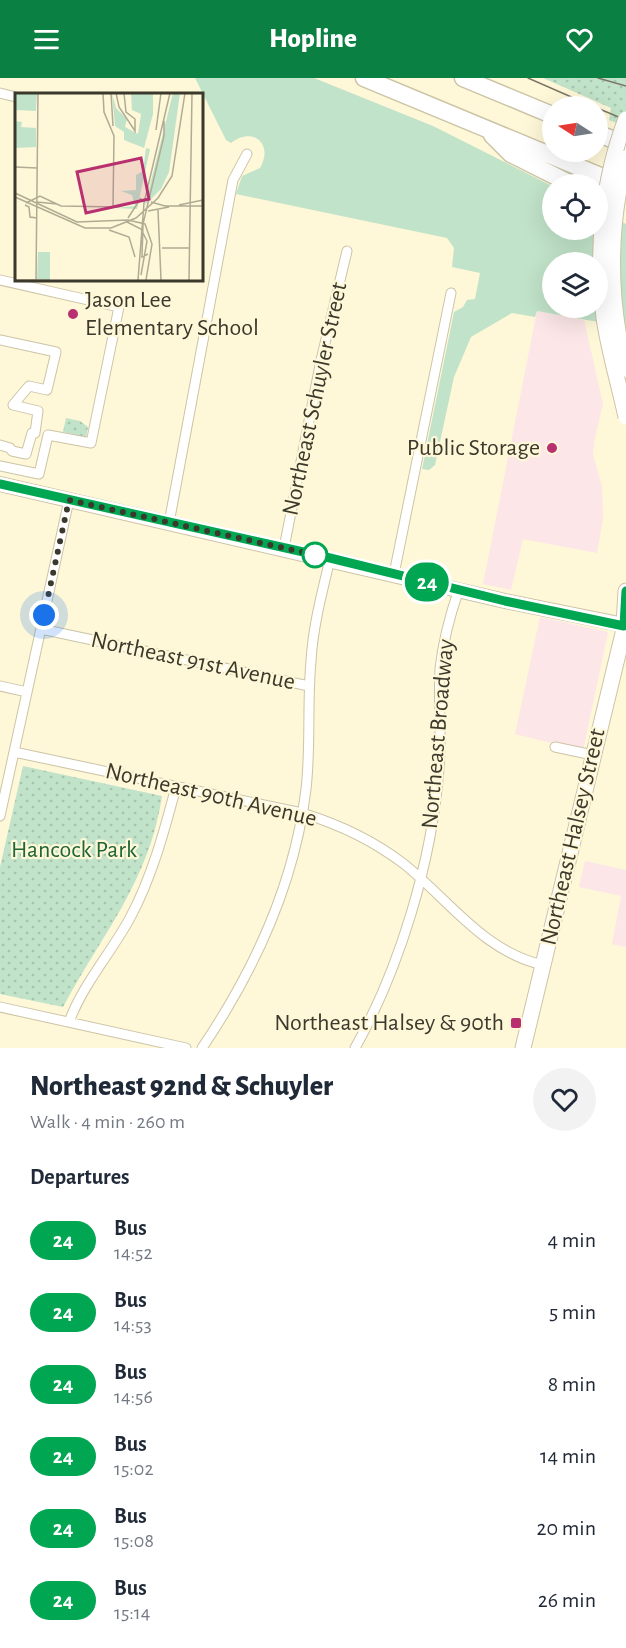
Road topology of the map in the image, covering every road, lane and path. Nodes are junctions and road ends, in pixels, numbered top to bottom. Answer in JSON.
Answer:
{"nodes":[{"id":1,"x":364,"y":78,"type":"edge"},
{"id":2,"x":463,"y":78,"type":"edge"},
{"id":3,"x":0,"y":93,"type":"edge"},
{"id":4,"x":15,"y":97,"type":"edge"},
{"id":5,"x":542,"y":110,"type":"edge"},
{"id":6,"x":626,"y":119,"type":"edge"},
{"id":7,"x":487,"y":130,"type":"junction"},
{"id":8,"x":608,"y":138,"type":"edge"},
{"id":9,"x":626,"y":145,"type":"edge"},
{"id":10,"x":247,"y":154,"type":"dead end"},
{"id":11,"x":626,"y":158,"type":"edge"},
{"id":12,"x":551,"y":174,"type":"edge"},
{"id":13,"x":626,"y":186,"type":"edge"},
{"id":14,"x":608,"y":203,"type":"edge"},
{"id":15,"x":626,"y":212,"type":"edge"},
{"id":16,"x":347,"y":250,"type":"dead end"},
{"id":17,"x":0,"y":280,"type":"edge"},
{"id":18,"x":451,"y":293,"type":"dead end"},
{"id":19,"x":0,"y":340,"type":"edge"},
{"id":20,"x":626,"y":369,"type":"edge"},
{"id":21,"x":626,"y":417,"type":"edge"},
{"id":22,"x":0,"y":445,"type":"edge"},
{"id":23,"x":0,"y":466,"type":"edge"},
{"id":24,"x":0,"y":484,"type":"edge"},
{"id":25,"x":69,"y":500,"type":"junction"},
{"id":26,"x":170,"y":523,"type":"junction"},
{"id":27,"x":284,"y":548,"type":"junction"},
{"id":28,"x":330,"y":558,"type":"junction"},
{"id":29,"x":394,"y":574,"type":"junction"},
{"id":30,"x":459,"y":589,"type":"junction"},
{"id":31,"x":626,"y":591,"type":"edge"},
{"id":32,"x":625,"y":624,"type":"edge"},
{"id":33,"x":41,"y":629,"type":"junction"},
{"id":34,"x":0,"y":686,"type":"edge"},
{"id":35,"x":309,"y":686,"type":"junction"},
{"id":36,"x":27,"y":692,"type":"junction"},
{"id":37,"x":555,"y":747,"type":"dead end"},
{"id":38,"x":14,"y":752,"type":"junction"},
{"id":39,"x":593,"y":755,"type":"junction"},
{"id":40,"x":176,"y":787,"type":"junction"},
{"id":41,"x":302,"y":813,"type":"junction"},
{"id":42,"x":0,"y":816,"type":"edge"},
{"id":43,"x":419,"y":878,"type":"junction"},
{"id":44,"x":543,"y":965,"type":"junction"},
{"id":45,"x":0,"y":1007,"type":"edge"},
{"id":46,"x":69,"y":1022,"type":"junction"},
{"id":47,"x":186,"y":1048,"type":"edge"},
{"id":48,"x":202,"y":1048,"type":"edge"},
{"id":49,"x":355,"y":1048,"type":"edge"},
{"id":50,"x":523,"y":1048,"type":"edge"}],
"edges":[{"from":1,"to":7,"type":"highway"},
{"from":2,"to":5,"type":"highway"},
{"from":3,"to":4,"type":"street"},
{"from":6,"to":21,"type":"main road","bridge":true},
{"from":7,"to":12,"type":"highway"},
{"from":7,"to":13,"type":"highway"},
{"from":8,"to":9,"type":"highway"},
{"from":10,"to":26,"type":"street"},
{"from":11,"to":20,"type":"main road","bridge":true},
{"from":14,"to":15,"type":"highway"},
{"from":16,"to":27,"type":"street","name":"Northeast Schuyler Street"},
{"from":17,"to":23,"type":"street"},
{"from":18,"to":29,"type":"street"},
{"from":19,"to":22,"type":"street"},
{"from":24,"to":25,"type":"street"},
{"from":25,"to":26,"type":"street"},
{"from":25,"to":33,"type":"street"},
{"from":26,"to":27,"type":"street"},
{"from":27,"to":28,"type":"street"},
{"from":28,"to":29,"type":"street"},
{"from":28,"to":35,"type":"street"},
{"from":29,"to":30,"type":"street"},
{"from":30,"to":32,"type":"street"},
{"from":30,"to":43,"type":"street","name":"Northeast Broadway"},
{"from":31,"to":32,"type":"main road","name":"Northeast Halsey Street"},
{"from":32,"to":39,"type":"main road","name":"Northeast Halsey Street"},
{"from":33,"to":35,"type":"street","name":"Northeast 91st Avenue"},
{"from":33,"to":36,"type":"street"},
{"from":34,"to":36,"type":"street"},
{"from":35,"to":41,"type":"street"},
{"from":36,"to":38,"type":"street"},
{"from":37,"to":39,"type":"street"},
{"from":38,"to":40,"type":"street","name":"Northeast 90th Avenue"},
{"from":38,"to":42,"type":"street"},
{"from":39,"to":44,"type":"main road","name":"Northeast Halsey Street"},
{"from":40,"to":41,"type":"street","name":"Northeast 90th Avenue"},
{"from":40,"to":46,"type":"street"},
{"from":41,"to":43,"type":"street","name":"Northeast 90th Avenue"},
{"from":41,"to":48,"type":"street"},
{"from":43,"to":44,"type":"street","name":"Northeast 90th Avenue"},
{"from":43,"to":49,"type":"street","name":"Northeast Broadway"},
{"from":44,"to":50,"type":"main road","name":"Northeast Halsey Street"},
{"from":45,"to":46,"type":"street"},
{"from":46,"to":47,"type":"street"}]}
